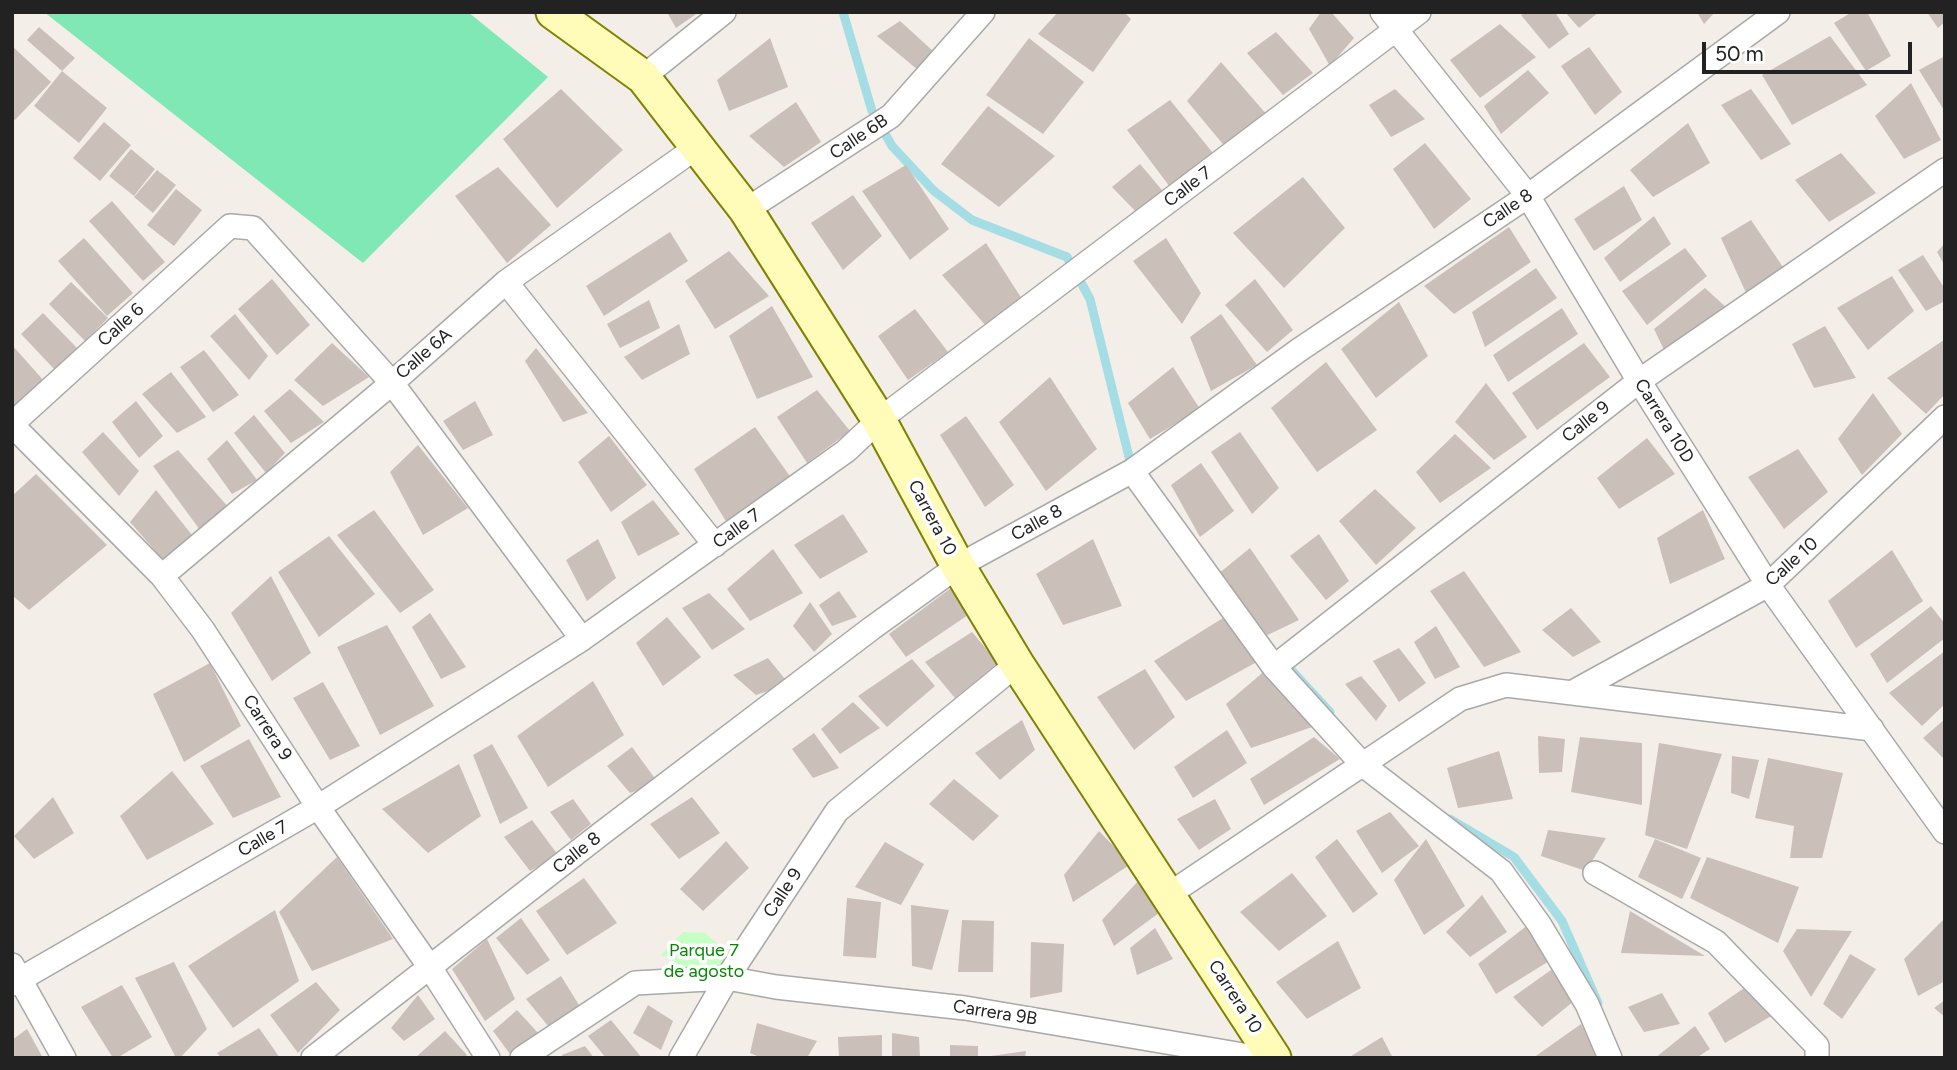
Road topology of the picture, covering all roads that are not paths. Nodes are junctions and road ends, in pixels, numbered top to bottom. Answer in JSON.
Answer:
{"nodes":[{"id":1,"x":553,"y":12,"type":"edge"},
{"id":2,"x":724,"y":12,"type":"edge"},
{"id":3,"x":983,"y":12,"type":"edge"},
{"id":4,"x":1419,"y":12,"type":"edge"},
{"id":5,"x":1778,"y":12,"type":"edge"},
{"id":6,"x":1389,"y":21,"type":"edge"},
{"id":7,"x":643,"y":77,"type":"junction"},
{"id":8,"x":697,"y":147,"type":"junction"},
{"id":9,"x":1945,"y":170,"type":"edge"},
{"id":10,"x":1528,"y":196,"type":"junction"},
{"id":11,"x":746,"y":210,"type":"junction"},
{"id":12,"x":506,"y":282,"type":"junction"},
{"id":13,"x":1639,"y":381,"type":"junction"},
{"id":14,"x":392,"y":383,"type":"junction"},
{"id":15,"x":1945,"y":417,"type":"edge"},
{"id":16,"x":880,"y":420,"type":"junction"},
{"id":17,"x":12,"y":424,"type":"edge"},
{"id":18,"x":1132,"y":471,"type":"junction"},
{"id":19,"x":715,"y":545,"type":"junction"},
{"id":20,"x":958,"y":566,"type":"junction"},
{"id":21,"x":162,"y":576,"type":"junction"},
{"id":22,"x":1768,"y":585,"type":"junction"},
{"id":23,"x":582,"y":639,"type":"junction"},
{"id":24,"x":1017,"y":664,"type":"junction"},
{"id":25,"x":1274,"y":667,"type":"junction"},
{"id":26,"x":1575,"y":691,"type":"junction"},
{"id":27,"x":1871,"y":729,"type":"junction"},
{"id":28,"x":1363,"y":765,"type":"junction"},
{"id":29,"x":318,"y":807,"type":"junction"},
{"id":30,"x":1945,"y":832,"type":"edge"},
{"id":31,"x":1595,"y":873,"type":"dead end"},
{"id":32,"x":1168,"y":895,"type":"junction"},
{"id":33,"x":429,"y":966,"type":"junction"},
{"id":34,"x":15,"y":976,"type":"edge"},
{"id":35,"x":727,"y":978,"type":"junction"},
{"id":36,"x":64,"y":1058,"type":"edge"},
{"id":37,"x":313,"y":1058,"type":"edge"},
{"id":38,"x":488,"y":1058,"type":"edge"},
{"id":39,"x":522,"y":1058,"type":"edge"},
{"id":40,"x":681,"y":1058,"type":"edge"},
{"id":41,"x":1261,"y":1058,"type":"edge"},
{"id":42,"x":1274,"y":1058,"type":"edge"},
{"id":43,"x":1610,"y":1058,"type":"edge"},
{"id":44,"x":1816,"y":1058,"type":"edge"}],
"edges":[{"from":1,"to":7,"type":"street","name":"Carrera 10"},
{"from":2,"to":7,"type":"street"},
{"from":3,"to":11,"type":"street","name":"Calle 6B"},
{"from":4,"to":6,"type":"street","name":"Calle 7"},
{"from":5,"to":10,"type":"street","name":"Calle 8"},
{"from":6,"to":10,"type":"street","name":"Carrera 10D"},
{"from":6,"to":16,"type":"street","name":"Calle 7"},
{"from":7,"to":8,"type":"street","name":"Carrera 10"},
{"from":8,"to":11,"type":"street","name":"Carrera 10"},
{"from":8,"to":12,"type":"street","name":"Calle 6A"},
{"from":9,"to":13,"type":"street","name":"Calle 9"},
{"from":10,"to":13,"type":"street","name":"Carrera 10D"},
{"from":10,"to":18,"type":"street","name":"Calle 8"},
{"from":11,"to":16,"type":"street","name":"Carrera 10"},
{"from":12,"to":14,"type":"street","name":"Calle 6A"},
{"from":12,"to":19,"type":"street"},
{"from":13,"to":22,"type":"street","name":"Carrera 10D"},
{"from":13,"to":25,"type":"street","name":"Calle 9"},
{"from":14,"to":17,"type":"street","name":"Calle 6"},
{"from":14,"to":21,"type":"street","name":"Calle 6A"},
{"from":14,"to":23,"type":"street"},
{"from":15,"to":22,"type":"street","name":"Calle 10"},
{"from":16,"to":19,"type":"street","name":"Calle 7"},
{"from":16,"to":20,"type":"street","name":"Carrera 10"},
{"from":17,"to":21,"type":"street","name":"Carrera 9"},
{"from":18,"to":20,"type":"street","name":"Calle 8"},
{"from":18,"to":25,"type":"street"},
{"from":19,"to":23,"type":"street","name":"Calle 7"},
{"from":20,"to":24,"type":"street","name":"Carrera 10"},
{"from":20,"to":33,"type":"street","name":"Calle 8"},
{"from":21,"to":29,"type":"street","name":"Carrera 9"},
{"from":22,"to":26,"type":"street","name":"Calle 10"},
{"from":22,"to":27,"type":"street","name":"Carrera 10D"},
{"from":23,"to":29,"type":"street","name":"Calle 7"},
{"from":24,"to":32,"type":"street","name":"Carrera 10"},
{"from":24,"to":35,"type":"street","name":"Calle 9"},
{"from":25,"to":28,"type":"street"},
{"from":26,"to":27,"type":"street"},
{"from":26,"to":28,"type":"street"},
{"from":27,"to":30,"type":"street","name":"Carrera 10D"},
{"from":28,"to":32,"type":"street"},
{"from":28,"to":43,"type":"street"},
{"from":29,"to":33,"type":"street","name":"Carrera 9"},
{"from":29,"to":34,"type":"street","name":"Calle 7"},
{"from":31,"to":44,"type":"street"},
{"from":32,"to":42,"type":"street","name":"Carrera 10"},
{"from":33,"to":37,"type":"street","name":"Calle 8"},
{"from":33,"to":38,"type":"street","name":"Carrera 9"},
{"from":34,"to":36,"type":"street"},
{"from":35,"to":39,"type":"street"},
{"from":35,"to":40,"type":"street"},
{"from":35,"to":41,"type":"street","name":"Carrera 9B"}]}
